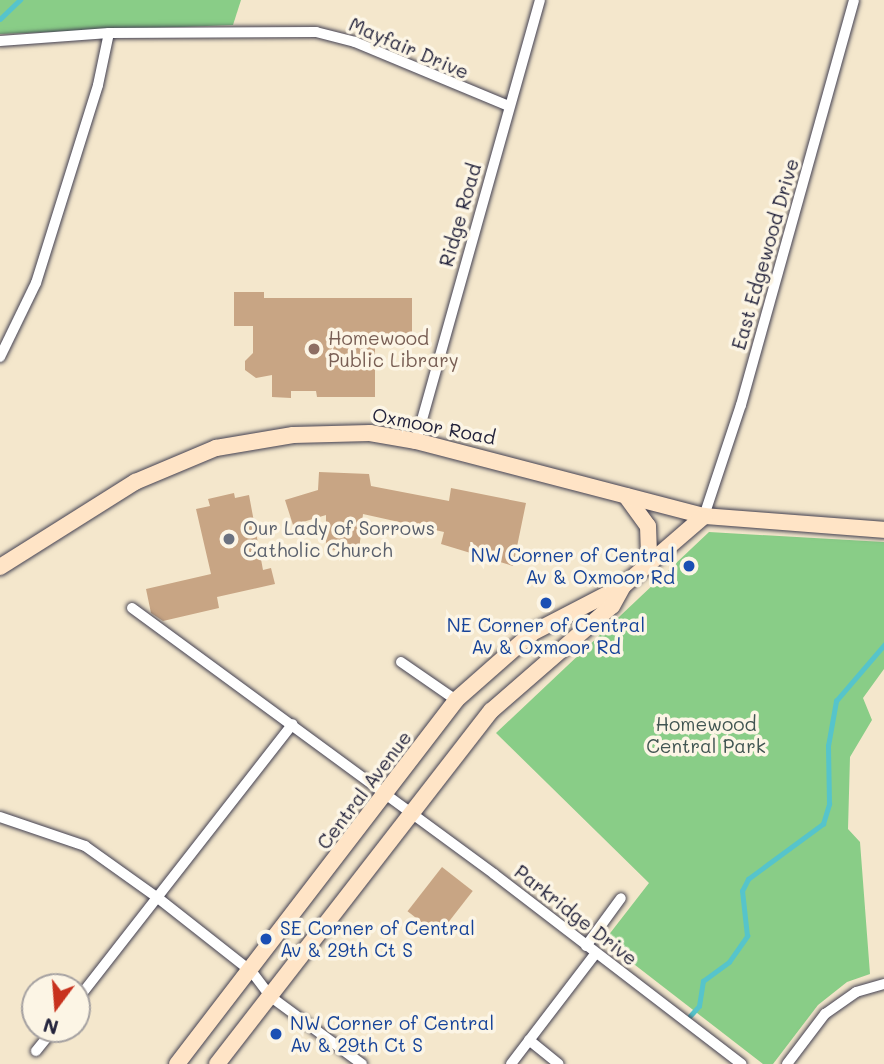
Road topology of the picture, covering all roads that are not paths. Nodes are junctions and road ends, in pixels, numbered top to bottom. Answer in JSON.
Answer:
{"nodes":[{"id":1,"x":540,"y":0,"type":"edge"},
{"id":2,"x":854,"y":0,"type":"edge"},
{"id":3,"x":109,"y":33,"type":"junction"},
{"id":4,"x":0,"y":41,"type":"edge"},
{"id":5,"x":509,"y":106,"type":"junction"},
{"id":6,"x":0,"y":358,"type":"edge"},
{"id":7,"x":416,"y":441,"type":"junction"},
{"id":8,"x":624,"y":495,"type":"junction"},
{"id":9,"x":704,"y":516,"type":"junction"},
{"id":10,"x":884,"y":530,"type":"edge"},
{"id":11,"x":649,"y":564,"type":"junction"},
{"id":12,"x":0,"y":567,"type":"edge"},
{"id":13,"x":623,"y":586,"type":"junction"},
{"id":14,"x":132,"y":608,"type":"dead end"},
{"id":15,"x":401,"y":662,"type":"dead end"},
{"id":16,"x":456,"y":701,"type":"junction"},
{"id":17,"x":293,"y":724,"type":"junction"},
{"id":18,"x":387,"y":795,"type":"junction"},
{"id":19,"x":411,"y":813,"type":"junction"},
{"id":20,"x":0,"y":817,"type":"edge"},
{"id":21,"x":158,"y":898,"type":"junction"},
{"id":22,"x":621,"y":898,"type":"dead end"},
{"id":23,"x":591,"y":950,"type":"junction"},
{"id":24,"x":252,"y":972,"type":"junction"},
{"id":25,"x":91,"y":982,"type":"edge"},
{"id":26,"x":884,"y":984,"type":"edge"},
{"id":27,"x":271,"y":997,"type":"junction"},
{"id":28,"x":529,"y":1040,"type":"junction"},
{"id":29,"x":43,"y":1043,"type":"edge"},
{"id":30,"x":36,"y":1051,"type":"dead end"},
{"id":31,"x":177,"y":1064,"type":"edge"},
{"id":32,"x":217,"y":1064,"type":"edge"},
{"id":33,"x":362,"y":1064,"type":"edge"},
{"id":34,"x":511,"y":1064,"type":"edge"},
{"id":35,"x":559,"y":1064,"type":"edge"},
{"id":36,"x":742,"y":1064,"type":"edge"},
{"id":37,"x":787,"y":1064,"type":"edge"}],
"edges":[{"from":1,"to":5,"type":"street","name":"Ridge Road"},
{"from":2,"to":9,"type":"street","name":"East Edgewood Drive"},
{"from":3,"to":4,"type":"street","name":"Mayfair Drive"},
{"from":3,"to":5,"type":"street","name":"Mayfair Drive"},
{"from":3,"to":6,"type":"street"},
{"from":5,"to":7,"type":"street","name":"Ridge Road"},
{"from":7,"to":8,"type":"main road","name":"Oxmoor Road"},
{"from":7,"to":12,"type":"main road","name":"Oxmoor Road"},
{"from":8,"to":9,"type":"main road","name":"Oxmoor Road"},
{"from":8,"to":11,"type":"main road"},
{"from":9,"to":10,"type":"main road","name":"Oxmoor Road"},
{"from":9,"to":11,"type":"main road","name":"Central Avenue"},
{"from":11,"to":13,"type":"main road","name":"Central Avenue"},
{"from":13,"to":16,"type":"main road","name":"Central Avenue"},
{"from":13,"to":19,"type":"main road","name":"Central Avenue"},
{"from":14,"to":17,"type":"street","name":"Parkridge Drive"},
{"from":15,"to":16,"type":"street"},
{"from":16,"to":18,"type":"main road","name":"Central Avenue"},
{"from":17,"to":18,"type":"street","name":"Parkridge Drive"},
{"from":17,"to":21,"type":"street"},
{"from":18,"to":19,"type":"street","name":"Parkridge Drive"},
{"from":18,"to":24,"type":"main road","name":"Central Avenue"},
{"from":19,"to":23,"type":"street","name":"Parkridge Drive"},
{"from":19,"to":27,"type":"main road","name":"Central Avenue"},
{"from":20,"to":21,"type":"street"},
{"from":21,"to":24,"type":"street"},
{"from":21,"to":25,"type":"street"},
{"from":22,"to":23,"type":"street"},
{"from":23,"to":28,"type":"street"},
{"from":23,"to":36,"type":"street","name":"Parkridge Drive"},
{"from":24,"to":27,"type":"street"},
{"from":24,"to":31,"type":"main road","name":"Central Avenue"},
{"from":26,"to":37,"type":"street"},
{"from":27,"to":32,"type":"main road","name":"Central Avenue"},
{"from":27,"to":33,"type":"street"},
{"from":28,"to":34,"type":"street"},
{"from":28,"to":35,"type":"street"},
{"from":29,"to":30,"type":"street"}]}
